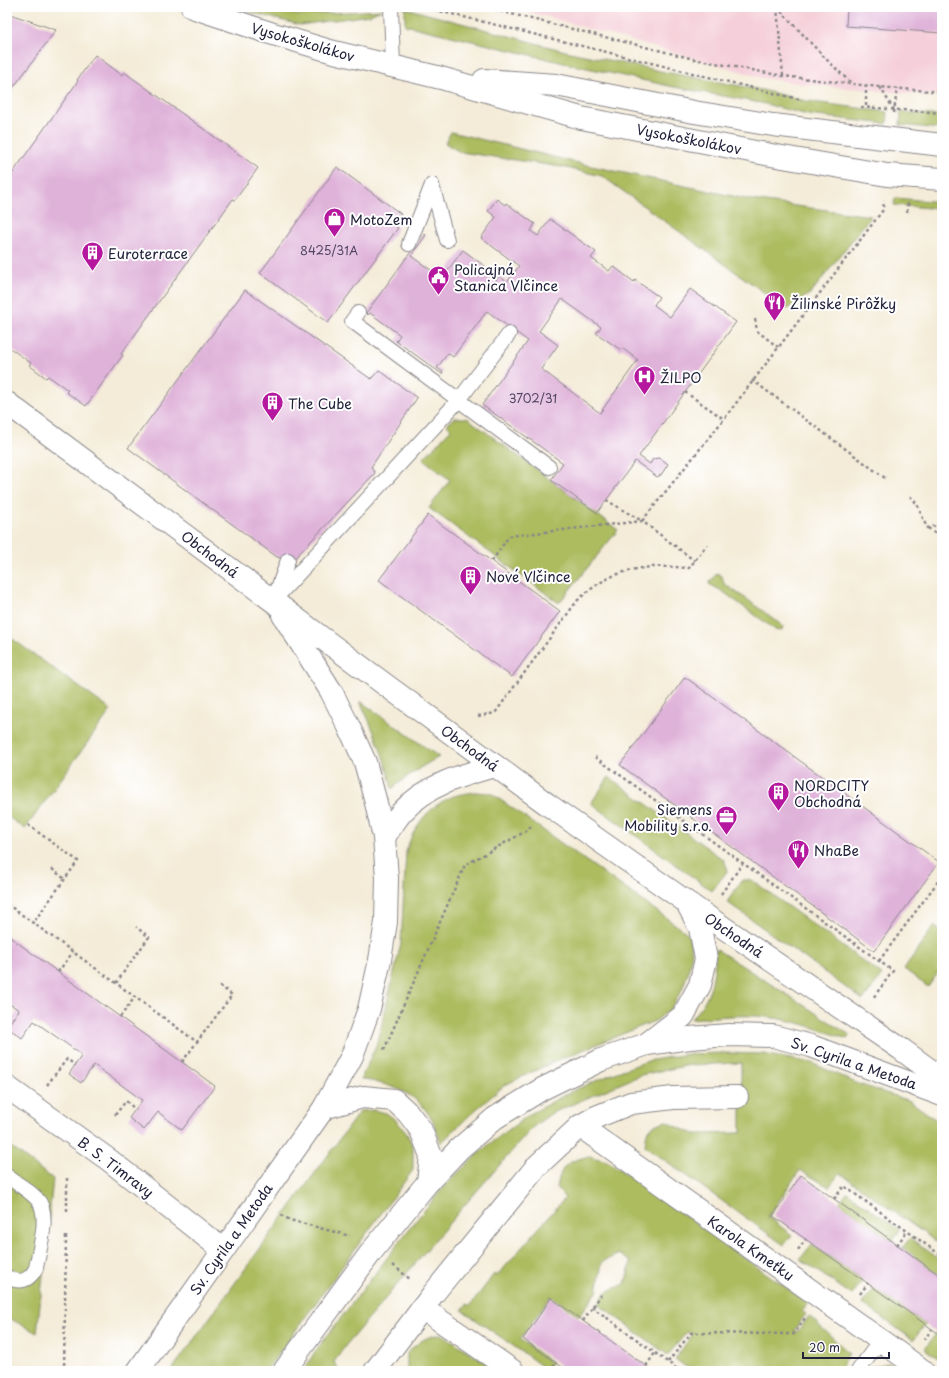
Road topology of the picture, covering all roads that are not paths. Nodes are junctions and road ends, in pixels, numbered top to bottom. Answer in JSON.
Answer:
{"nodes":[{"id":1,"x":192,"y":7,"type":"edge"},
{"id":2,"x":391,"y":7,"type":"edge"},
{"id":3,"x":393,"y":67,"type":"junction"},
{"id":4,"x":441,"y":78,"type":"junction"},
{"id":5,"x":942,"y":145,"type":"edge"},
{"id":6,"x":942,"y":179,"type":"edge"},
{"id":7,"x":447,"y":240,"type":"dead end"},
{"id":8,"x":409,"y":244,"type":"dead end"},
{"id":9,"x":358,"y":313,"type":"dead end"},
{"id":10,"x":509,"y":334,"type":"dead end"},
{"id":11,"x":460,"y":400,"type":"junction"},
{"id":12,"x":7,"y":403,"type":"edge"},
{"id":13,"x":549,"y":467,"type":"dead end"},
{"id":14,"x":288,"y":560,"type":"dead end"},
{"id":15,"x":273,"y":601,"type":"junction"},
{"id":16,"x":496,"y":766,"type":"junction"},
{"id":17,"x":384,"y":837,"type":"junction"},
{"id":18,"x":686,"y":902,"type":"junction"},
{"id":19,"x":647,"y":1044,"type":"junction"},
{"id":20,"x":942,"y":1080,"type":"edge"},
{"id":21,"x":7,"y":1087,"type":"edge"},
{"id":22,"x":942,"y":1094,"type":"edge"},
{"id":23,"x":737,"y":1097,"type":"dead end"},
{"id":24,"x":324,"y":1108,"type":"junction"},
{"id":25,"x":580,"y":1126,"type":"junction"},
{"id":26,"x":7,"y":1176,"type":"edge"},
{"id":27,"x":428,"y":1182,"type":"junction"},
{"id":28,"x":223,"y":1250,"type":"junction"},
{"id":29,"x":7,"y":1277,"type":"edge"},
{"id":30,"x":422,"y":1308,"type":"junction"},
{"id":31,"x":880,"y":1341,"type":"junction"},
{"id":32,"x":922,"y":1370,"type":"dead end"},
{"id":33,"x":138,"y":1371,"type":"edge"},
{"id":34,"x":284,"y":1371,"type":"edge"},
{"id":35,"x":375,"y":1371,"type":"edge"},
{"id":36,"x":512,"y":1371,"type":"edge"},
{"id":37,"x":858,"y":1371,"type":"edge"}],
"edges":[{"from":1,"to":3,"type":"street","name":"Vysokoškolákov"},
{"from":2,"to":3,"type":"lane"},
{"from":3,"to":4,"type":"street","name":"Vysokoškolákov"},
{"from":4,"to":5,"type":"street","name":"Vysokoškolákov"},
{"from":4,"to":6,"type":"street","name":"Vysokoškolákov"},
{"from":7,"to":8,"type":"lane"},
{"from":9,"to":11,"type":"lane"},
{"from":10,"to":11,"type":"lane"},
{"from":11,"to":13,"type":"lane"},
{"from":11,"to":15,"type":"lane"},
{"from":12,"to":15,"type":"street","name":"Obchodná"},
{"from":14,"to":15,"type":"lane"},
{"from":15,"to":16,"type":"street","name":"Obchodná"},
{"from":15,"to":17,"type":"street","name":"Sv. Cyrila a Metoda"},
{"from":16,"to":17,"type":"street"},
{"from":16,"to":18,"type":"street","name":"Obchodná"},
{"from":17,"to":24,"type":"street","name":"Sv. Cyrila a Metoda"},
{"from":18,"to":19,"type":"street","name":"Sv. Cyrila a Metoda"},
{"from":18,"to":20,"type":"street","name":"Obchodná"},
{"from":19,"to":22,"type":"street","name":"Sv. Cyrila a Metoda"},
{"from":19,"to":27,"type":"street","name":"Sv. Cyrila a Metoda"},
{"from":21,"to":28,"type":"street","name":"B. S. Timravy"},
{"from":23,"to":25,"type":"street"},
{"from":24,"to":27,"type":"street"},
{"from":24,"to":28,"type":"street","name":"Sv. Cyrila a Metoda"},
{"from":25,"to":30,"type":"street"},
{"from":25,"to":31,"type":"street","name":"Karola Kmeťku"},
{"from":26,"to":29,"type":"lane"},
{"from":27,"to":34,"type":"street","name":"Sv. Cyrila a Metoda"},
{"from":28,"to":33,"type":"street","name":"Sv. Cyrila a Metoda"},
{"from":30,"to":35,"type":"street"},
{"from":30,"to":36,"type":"street"},
{"from":31,"to":32,"type":"street","name":"Karola Kmeťku"},
{"from":31,"to":37,"type":"lane"}]}
